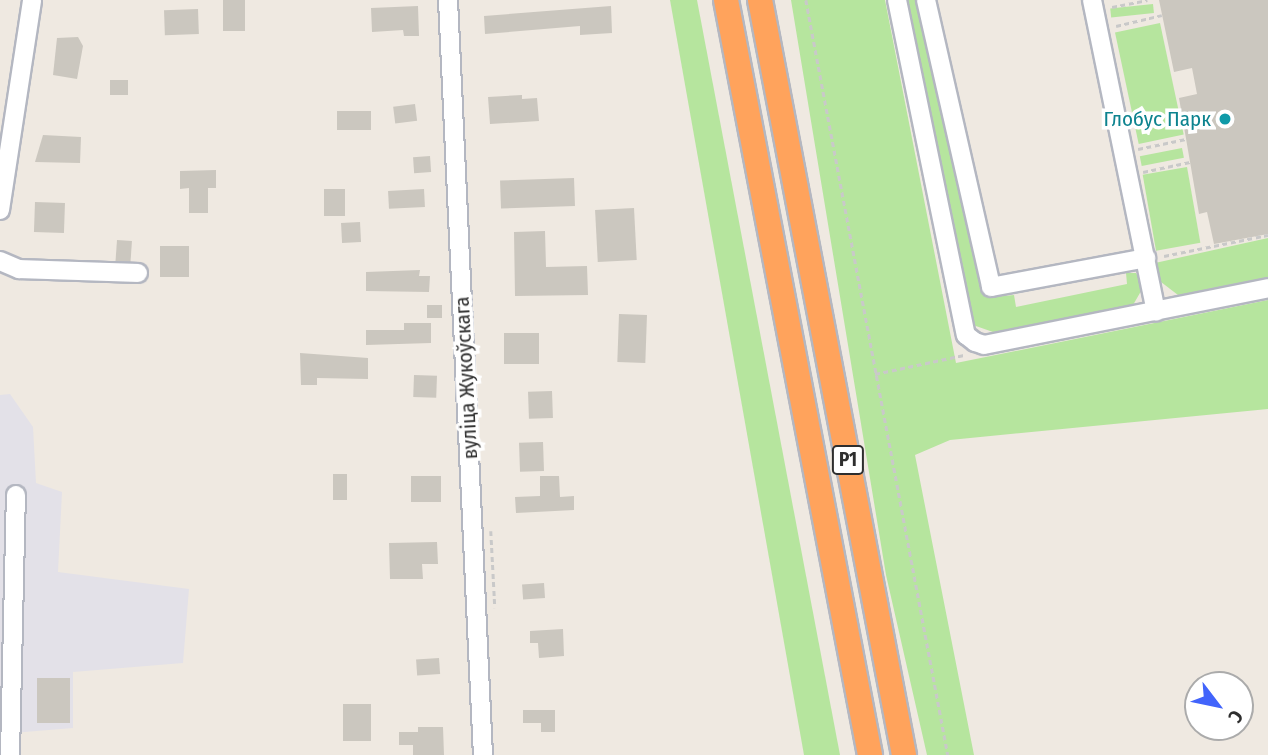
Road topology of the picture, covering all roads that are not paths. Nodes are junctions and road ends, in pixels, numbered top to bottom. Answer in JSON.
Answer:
{"nodes":[{"id":1,"x":32,"y":0,"type":"edge"},
{"id":2,"x":448,"y":0,"type":"edge"},
{"id":3,"x":726,"y":0,"type":"edge"},
{"id":4,"x":760,"y":0,"type":"edge"},
{"id":5,"x":897,"y":0,"type":"edge"},
{"id":6,"x":926,"y":0,"type":"edge"},
{"id":7,"x":1098,"y":4,"type":"edge"},
{"id":8,"x":0,"y":210,"type":"edge"},
{"id":9,"x":1152,"y":258,"type":"junction"},
{"id":10,"x":0,"y":261,"type":"edge"},
{"id":11,"x":138,"y":273,"type":"dead end"},
{"id":12,"x":1268,"y":288,"type":"edge"},
{"id":13,"x":1156,"y":311,"type":"junction"},
{"id":14,"x":16,"y":495,"type":"dead end"},
{"id":15,"x":5,"y":701,"type":"edge"},
{"id":16,"x":10,"y":755,"type":"edge"},
{"id":17,"x":483,"y":755,"type":"edge"},
{"id":18,"x":870,"y":755,"type":"edge"},
{"id":19,"x":904,"y":755,"type":"edge"}],
"edges":[{"from":1,"to":8,"type":"street"},
{"from":2,"to":17,"type":"street","name":"вуліца Жукоўскага"},
{"from":3,"to":18,"type":"highway","number":"Р1"},
{"from":4,"to":19,"type":"highway","number":"Р1"},
{"from":5,"to":13,"type":"street"},
{"from":6,"to":9,"type":"street"},
{"from":7,"to":9,"type":"street"},
{"from":9,"to":13,"type":"street"},
{"from":10,"to":11,"type":"street"},
{"from":12,"to":13,"type":"street"},
{"from":14,"to":15,"type":"street"},
{"from":15,"to":16,"type":"street"}]}
